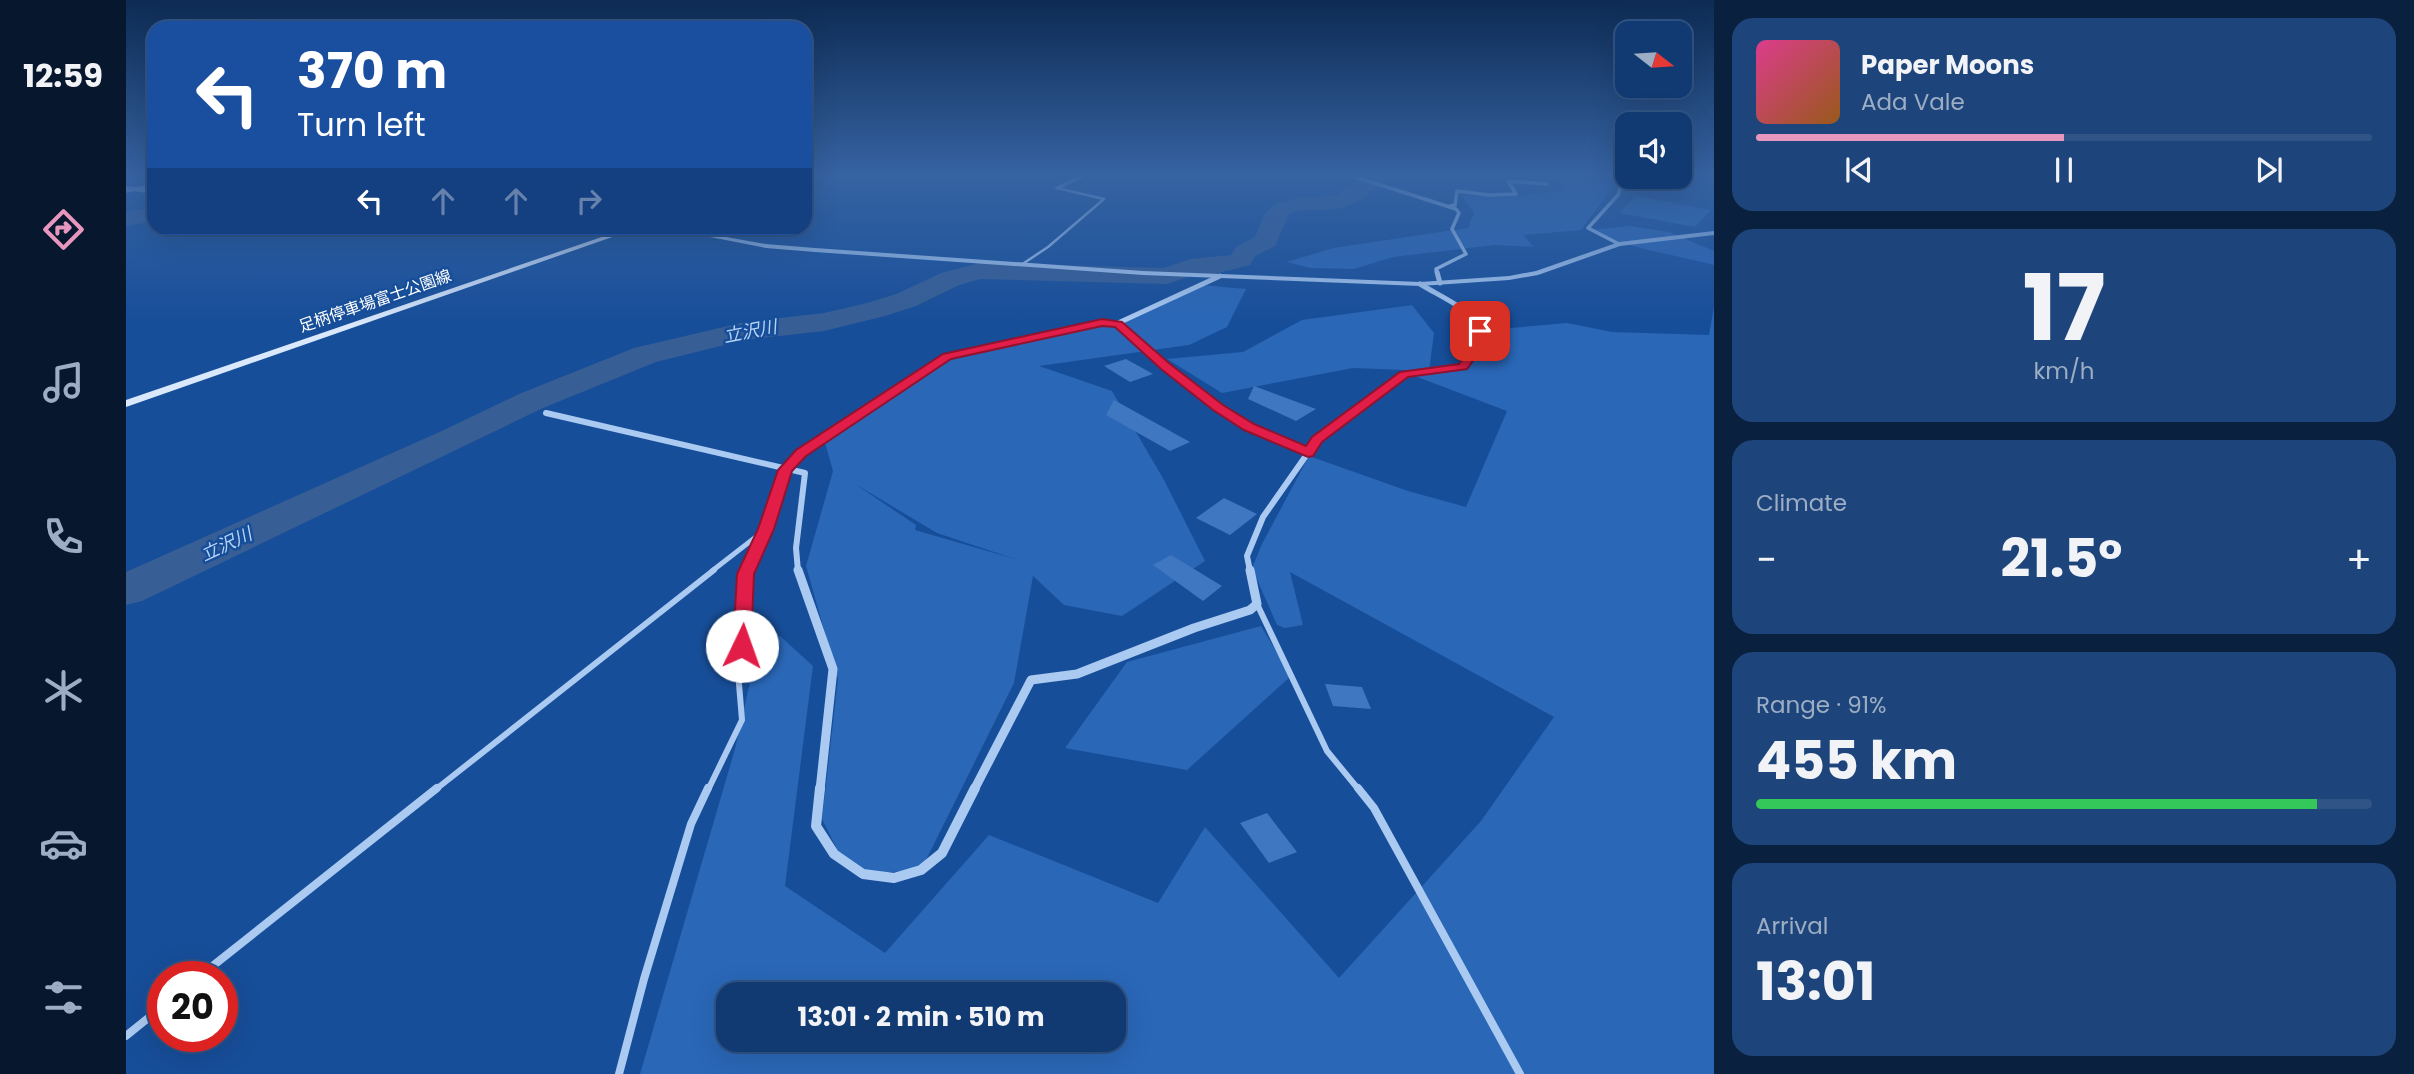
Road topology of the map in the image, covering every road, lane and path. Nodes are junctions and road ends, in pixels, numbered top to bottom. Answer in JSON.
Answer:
{"nodes":[{"id":1,"x":1075,"y":224,"type":"edge"},
{"id":2,"x":1454,"y":224,"type":"edge"},
{"id":3,"x":1592,"y":224,"type":"edge"},
{"id":4,"x":1714,"y":233,"type":"edge"},
{"id":5,"x":614,"y":235,"type":"edge"},
{"id":6,"x":706,"y":235,"type":"edge"},
{"id":7,"x":1619,"y":244,"type":"junction"},
{"id":8,"x":1020,"y":265,"type":"junction"},
{"id":9,"x":1143,"y":273,"type":"joint"},
{"id":10,"x":1220,"y":276,"type":"junction"},
{"id":11,"x":1440,"y":283,"type":"junction"},
{"id":12,"x":1420,"y":284,"type":"junction"},
{"id":13,"x":1116,"y":324,"type":"junction"},
{"id":14,"x":126,"y":404,"type":"edge"},
{"id":15,"x":546,"y":413,"type":"dead end"},
{"id":16,"x":1308,"y":453,"type":"junction"},
{"id":17,"x":786,"y":470,"type":"junction"},
{"id":18,"x":766,"y":529,"type":"junction"},
{"id":19,"x":1257,"y":604,"type":"junction"},
{"id":20,"x":219,"y":961,"type":"edge"},
{"id":21,"x":147,"y":1019,"type":"edge"},
{"id":22,"x":126,"y":1035,"type":"edge"},
{"id":23,"x":619,"y":1074,"type":"edge"},
{"id":24,"x":1520,"y":1074,"type":"edge"}],
"edges":[{"from":1,"to":8,"type":"lane"},
{"from":2,"to":11,"type":"street"},
{"from":3,"to":7,"type":"street"},
{"from":4,"to":7,"type":"street"},
{"from":5,"to":14,"type":"main road","name":"足柄停車場富士公園線"},
{"from":6,"to":8,"type":"street"},
{"from":7,"to":11,"type":"street"},
{"from":8,"to":9,"type":"street"},
{"from":9,"to":10,"type":"street"},
{"from":10,"to":12,"type":"street"},
{"from":10,"to":13,"type":"street"},
{"from":11,"to":12,"type":"street"},
{"from":12,"to":16,"type":"street"},
{"from":13,"to":16,"type":"street"},
{"from":13,"to":17,"type":"street"},
{"from":15,"to":17,"type":"street"},
{"from":16,"to":19,"type":"street"},
{"from":17,"to":18,"type":"lane"},
{"from":17,"to":19,"type":"street"},
{"from":18,"to":20,"type":"lane"},
{"from":18,"to":23,"type":"lane"},
{"from":19,"to":24,"type":"lane"},
{"from":21,"to":22,"type":"lane"}]}
